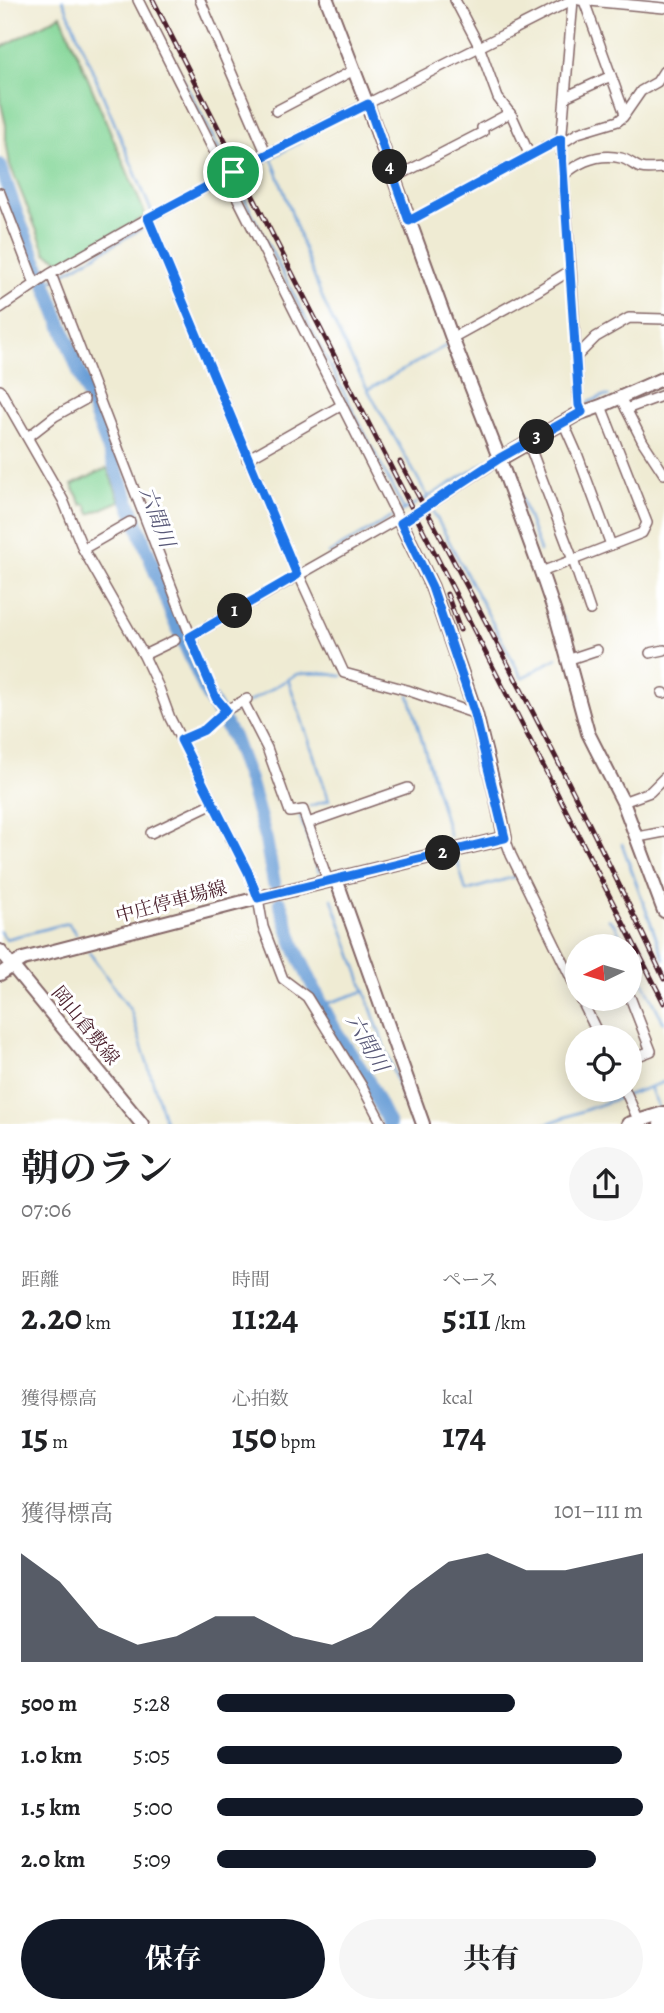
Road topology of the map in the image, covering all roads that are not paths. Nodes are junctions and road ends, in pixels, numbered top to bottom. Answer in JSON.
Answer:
{"nodes":[{"id":1,"x":138,"y":0,"type":"edge"},
{"id":2,"x":200,"y":0,"type":"edge"},
{"id":3,"x":327,"y":0,"type":"edge"},
{"id":4,"x":455,"y":0,"type":"edge"},
{"id":5,"x":574,"y":0,"type":"edge"},
{"id":6,"x":584,"y":1,"type":"edge"},
{"id":7,"x":609,"y":1,"type":"edge"},
{"id":8,"x":664,"y":8,"type":"edge"},
{"id":9,"x":479,"y":47,"type":"junction"},
{"id":10,"x":354,"y":70,"type":"junction"},
{"id":11,"x":664,"y":71,"type":"edge"},
{"id":12,"x":611,"y":76,"type":"junction"},
{"id":13,"x":565,"y":97,"type":"junction"},
{"id":14,"x":368,"y":104,"type":"junction"},
{"id":15,"x":276,"y":111,"type":"dead end"},
{"id":16,"x":510,"y":113,"type":"junction"},
{"id":17,"x":625,"y":114,"type":"junction"},
{"id":18,"x":561,"y":141,"type":"junction"},
{"id":19,"x":269,"y":154,"type":"junction"},
{"id":20,"x":530,"y":156,"type":"junction"},
{"id":21,"x":664,"y":168,"type":"edge"},
{"id":22,"x":564,"y":175,"type":"junction"},
{"id":23,"x":230,"y":177,"type":"junction"},
{"id":24,"x":397,"y":177,"type":"junction"},
{"id":25,"x":0,"y":193,"type":"edge"},
{"id":26,"x":151,"y":219,"type":"junction"},
{"id":27,"x":412,"y":219,"type":"junction"},
{"id":28,"x":571,"y":270,"type":"junction"},
{"id":29,"x":52,"y":277,"type":"junction"},
{"id":30,"x":37,"y":283,"type":"junction"},
{"id":31,"x":0,"y":308,"type":"edge"},
{"id":32,"x":664,"y":319,"type":"edge"},
{"id":33,"x":455,"y":338,"type":"junction"},
{"id":34,"x":577,"y":356,"type":"junction"},
{"id":35,"x":664,"y":378,"type":"edge"},
{"id":36,"x":0,"y":390,"type":"edge"},
{"id":37,"x":664,"y":395,"type":"edge"},
{"id":38,"x":84,"y":400,"type":"dead end"},
{"id":39,"x":623,"y":403,"type":"junction"},
{"id":40,"x":342,"y":405,"type":"junction"},
{"id":41,"x":601,"y":406,"type":"junction"},
{"id":42,"x":581,"y":408,"type":"junction"},
{"id":43,"x":563,"y":422,"type":"junction"},
{"id":44,"x":28,"y":437,"type":"junction"},
{"id":45,"x":528,"y":442,"type":"junction"},
{"id":46,"x":501,"y":455,"type":"junction"},
{"id":47,"x":250,"y":458,"type":"junction"},
{"id":48,"x":664,"y":474,"type":"edge"},
{"id":49,"x":398,"y":517,"type":"junction"},
{"id":50,"x":130,"y":522,"type":"dead end"},
{"id":51,"x":611,"y":545,"type":"junction"},
{"id":52,"x":83,"y":549,"type":"junction"},
{"id":53,"x":573,"y":560,"type":"junction"},
{"id":54,"x":545,"y":570,"type":"junction"},
{"id":55,"x":298,"y":573,"type":"junction"},
{"id":56,"x":590,"y":610,"type":"dead end"},
{"id":57,"x":189,"y":634,"type":"junction"},
{"id":58,"x":176,"y":640,"type":"dead end"},
{"id":59,"x":597,"y":650,"type":"dead end"},
{"id":60,"x":664,"y":650,"type":"edge"},
{"id":61,"x":650,"y":653,"type":"dead end"},
{"id":62,"x":144,"y":655,"type":"junction"},
{"id":63,"x":567,"y":660,"type":"junction"},
{"id":64,"x":222,"y":713,"type":"junction"},
{"id":65,"x":475,"y":714,"type":"junction"},
{"id":66,"x":181,"y":740,"type":"junction"},
{"id":67,"x":664,"y":778,"type":"edge"},
{"id":68,"x":408,"y":788,"type":"dead end"},
{"id":69,"x":623,"y":802,"type":"junction"},
{"id":70,"x":213,"y":803,"type":"junction"},
{"id":71,"x":308,"y":823,"type":"junction"},
{"id":72,"x":664,"y":832,"type":"edge"},
{"id":73,"x":151,"y":833,"type":"dead end"},
{"id":74,"x":638,"y":837,"type":"junction"},
{"id":75,"x":505,"y":838,"type":"junction"},
{"id":76,"x":332,"y":880,"type":"junction"},
{"id":77,"x":258,"y":898,"type":"junction"},
{"id":78,"x":664,"y":911,"type":"edge"},
{"id":79,"x":0,"y":951,"type":"edge"},
{"id":80,"x":565,"y":965,"type":"edge"},
{"id":81,"x":12,"y":966,"type":"junction"},
{"id":82,"x":0,"y":974,"type":"edge"},
{"id":83,"x":642,"y":1028,"type":"edge"},
{"id":84,"x":642,"y":1054,"type":"edge"},
{"id":85,"x":629,"y":1102,"type":"edge"},
{"id":86,"x":661,"y":1119,"type":"edge"},
{"id":87,"x":636,"y":1123,"type":"edge"},
{"id":88,"x":142,"y":1124,"type":"edge"},
{"id":89,"x":382,"y":1124,"type":"edge"},
{"id":90,"x":423,"y":1124,"type":"edge"}],
"edges":[{"from":1,"to":23,"type":"street"},
{"from":2,"to":19,"type":"street"},
{"from":3,"to":10,"type":"street"},
{"from":4,"to":9,"type":"street"},
{"from":5,"to":6,"type":"street"},
{"from":5,"to":9,"type":"street"},
{"from":5,"to":13,"type":"street"},
{"from":6,"to":7,"type":"street"},
{"from":6,"to":12,"type":"street"},
{"from":7,"to":8,"type":"street"},
{"from":9,"to":14,"type":"street"},
{"from":9,"to":16,"type":"street"},
{"from":10,"to":14,"type":"street"},
{"from":10,"to":15,"type":"street"},
{"from":11,"to":17,"type":"street"},
{"from":12,"to":13,"type":"street"},
{"from":12,"to":17,"type":"street"},
{"from":13,"to":18,"type":"street"},
{"from":14,"to":19,"type":"street"},
{"from":14,"to":24,"type":"street"},
{"from":16,"to":20,"type":"street"},
{"from":16,"to":24,"type":"street"},
{"from":17,"to":18,"type":"street"},
{"from":18,"to":20,"type":"street"},
{"from":18,"to":22,"type":"street"},
{"from":19,"to":23,"type":"street"},
{"from":20,"to":27,"type":"street"},
{"from":21,"to":22,"type":"street"},
{"from":22,"to":28,"type":"street"},
{"from":23,"to":26,"type":"street"},
{"from":23,"to":40,"type":"street"},
{"from":24,"to":27,"type":"street"},
{"from":25,"to":30,"type":"street"},
{"from":26,"to":29,"type":"street"},
{"from":26,"to":47,"type":"street"},
{"from":27,"to":33,"type":"street"},
{"from":28,"to":33,"type":"street"},
{"from":28,"to":34,"type":"street"},
{"from":29,"to":30,"type":"street"},
{"from":29,"to":57,"type":"street"},
{"from":30,"to":31,"type":"street"},
{"from":32,"to":34,"type":"street"},
{"from":33,"to":46,"type":"street"},
{"from":34,"to":42,"type":"street"},
{"from":35,"to":39,"type":"street"},
{"from":36,"to":44,"type":"street"},
{"from":37,"to":39,"type":"street"},
{"from":38,"to":44,"type":"street"},
{"from":39,"to":41,"type":"street"},
{"from":39,"to":48,"type":"street"},
{"from":40,"to":47,"type":"street"},
{"from":40,"to":49,"type":"street"},
{"from":41,"to":42,"type":"street"},
{"from":41,"to":51,"type":"street"},
{"from":42,"to":43,"type":"street"},
{"from":43,"to":45,"type":"street"},
{"from":43,"to":51,"type":"street"},
{"from":44,"to":52,"type":"street"},
{"from":45,"to":46,"type":"street"},
{"from":45,"to":53,"type":"street"},
{"from":46,"to":49,"type":"street"},
{"from":46,"to":54,"type":"street"},
{"from":47,"to":55,"type":"street"},
{"from":49,"to":55,"type":"street"},
{"from":49,"to":65,"type":"street"},
{"from":50,"to":52,"type":"street"},
{"from":51,"to":53,"type":"street"},
{"from":52,"to":62,"type":"street"},
{"from":53,"to":54,"type":"street"},
{"from":53,"to":56,"type":"street"},
{"from":54,"to":63,"type":"street"},
{"from":55,"to":57,"type":"street"},
{"from":55,"to":65,"type":"street"},
{"from":57,"to":64,"type":"street"},
{"from":58,"to":62,"type":"street"},
{"from":59,"to":63,"type":"street"},
{"from":60,"to":61,"type":"street"},
{"from":62,"to":66,"type":"street"},
{"from":63,"to":69,"type":"street"},
{"from":64,"to":66,"type":"street"},
{"from":64,"to":71,"type":"street"},
{"from":65,"to":75,"type":"street"},
{"from":66,"to":70,"type":"street"},
{"from":67,"to":69,"type":"street"},
{"from":68,"to":71,"type":"street"},
{"from":69,"to":74,"type":"street"},
{"from":70,"to":73,"type":"street"},
{"from":70,"to":77,"type":"street"},
{"from":71,"to":76,"type":"street"},
{"from":72,"to":74,"type":"street"},
{"from":74,"to":78,"type":"street"},
{"from":75,"to":76,"type":"street","name":"中庄停車場線"},
{"from":75,"to":80,"type":"street"},
{"from":76,"to":77,"type":"street","name":"中庄停車場線"},
{"from":76,"to":90,"type":"street"},
{"from":77,"to":81,"type":"street","name":"中庄停車場線"},
{"from":77,"to":89,"type":"street"},
{"from":79,"to":81,"type":"street","name":"岡山倉敷線"},
{"from":81,"to":82,"type":"street","name":"中庄停車場線"},
{"from":81,"to":88,"type":"street","name":"岡山倉敷線"},
{"from":83,"to":84,"type":"street"},
{"from":85,"to":87,"type":"street"},
{"from":86,"to":87,"type":"street"}]}
